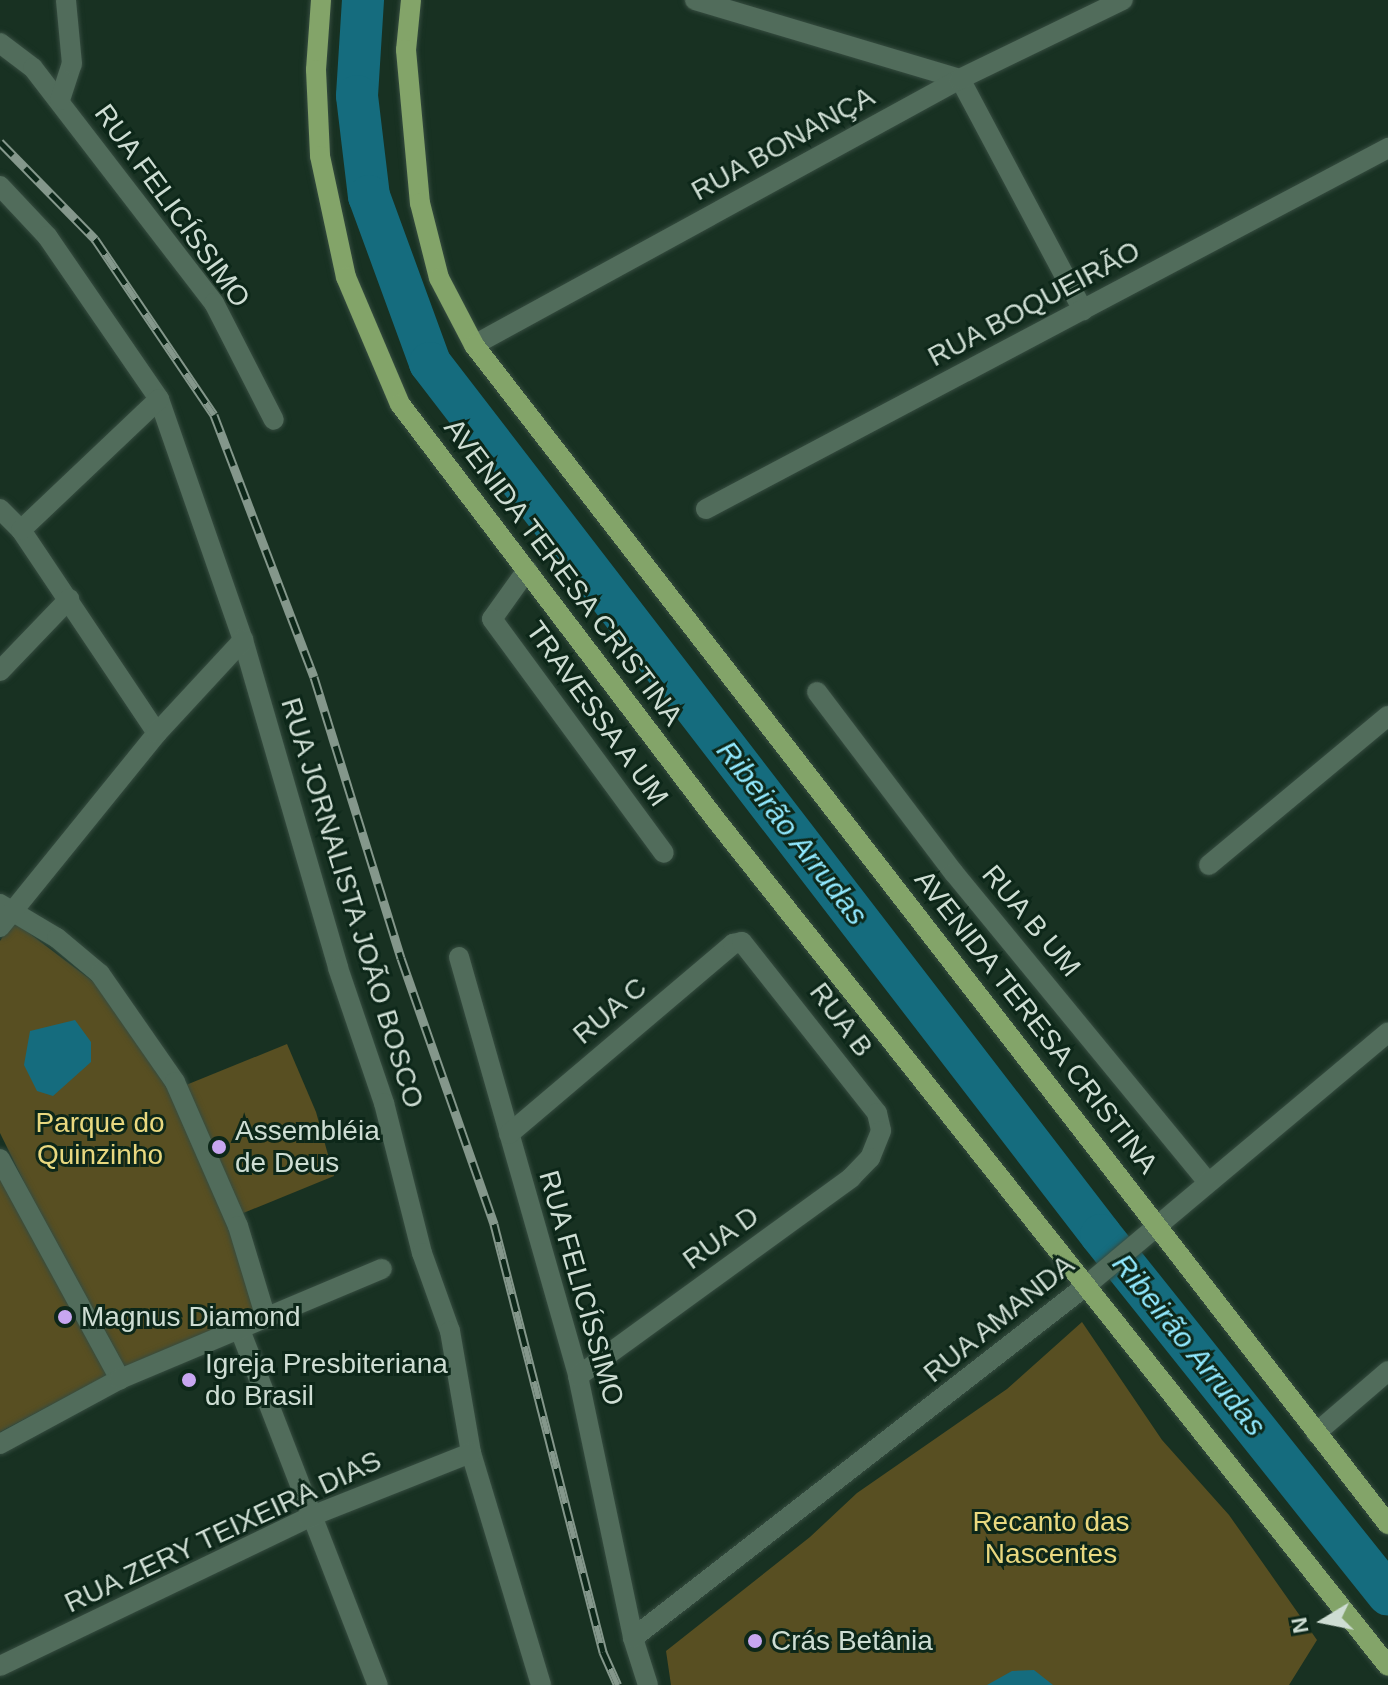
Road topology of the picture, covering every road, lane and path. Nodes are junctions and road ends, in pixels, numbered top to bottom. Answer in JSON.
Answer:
{"nodes":[{"id":1,"x":66,"y":0,"type":"edge"},
{"id":2,"x":321,"y":0,"type":"edge"},
{"id":3,"x":411,"y":0,"type":"edge"},
{"id":4,"x":695,"y":0,"type":"edge"},
{"id":5,"x":1123,"y":0,"type":"edge"},
{"id":6,"x":0,"y":43,"type":"edge"},
{"id":7,"x":960,"y":79,"type":"junction"},
{"id":8,"x":60,"y":100,"type":"junction"},
{"id":9,"x":1388,"y":148,"type":"edge"},
{"id":10,"x":0,"y":187,"type":"edge"},
{"id":11,"x":1083,"y":310,"type":"junction"},
{"id":12,"x":474,"y":345,"type":"junction"},
{"id":13,"x":159,"y":399,"type":"junction"},
{"id":14,"x":274,"y":420,"type":"dead end"},
{"id":15,"x":0,"y":509,"type":"edge"},
{"id":16,"x":706,"y":509,"type":"dead end"},
{"id":17,"x":21,"y":530,"type":"junction"},
{"id":18,"x":527,"y":570,"type":"junction"},
{"id":19,"x":69,"y":599,"type":"junction"},
{"id":20,"x":243,"y":640,"type":"junction"},
{"id":21,"x":0,"y":671,"type":"edge"},
{"id":22,"x":817,"y":692,"type":"dead end"},
{"id":23,"x":1388,"y":716,"type":"edge"},
{"id":24,"x":157,"y":733,"type":"junction"},
{"id":25,"x":664,"y":853,"type":"dead end"},
{"id":26,"x":1209,"y":865,"type":"dead end"},
{"id":27,"x":4,"y":915,"type":"edge"},
{"id":28,"x":750,"y":947,"type":"joint"},
{"id":29,"x":459,"y":957,"type":"dead end"},
{"id":30,"x":1388,"y":1032,"type":"edge"},
{"id":31,"x":881,"y":1131,"type":"joint"},
{"id":32,"x":509,"y":1134,"type":"junction"},
{"id":33,"x":0,"y":1159,"type":"edge"},
{"id":34,"x":1207,"y":1181,"type":"junction"},
{"id":35,"x":1159,"y":1227,"type":"junction"},
{"id":36,"x":382,"y":1269,"type":"dead end"},
{"id":37,"x":1087,"y":1285,"type":"junction"},
{"id":38,"x":266,"y":1318,"type":"junction"},
{"id":39,"x":240,"y":1330,"type":"junction"},
{"id":40,"x":1388,"y":1371,"type":"edge"},
{"id":41,"x":578,"y":1376,"type":"junction"},
{"id":42,"x":120,"y":1379,"type":"junction"},
{"id":43,"x":1316,"y":1433,"type":"junction"},
{"id":44,"x":0,"y":1444,"type":"edge"},
{"id":45,"x":471,"y":1453,"type":"junction"},
{"id":46,"x":309,"y":1517,"type":"junction"},
{"id":47,"x":1388,"y":1524,"type":"edge"},
{"id":48,"x":633,"y":1638,"type":"junction"},
{"id":49,"x":0,"y":1666,"type":"edge"},
{"id":50,"x":1388,"y":1666,"type":"edge"},
{"id":51,"x":378,"y":1685,"type":"edge"},
{"id":52,"x":541,"y":1685,"type":"edge"},
{"id":53,"x":648,"y":1685,"type":"edge"}],
"edges":[{"from":1,"to":8,"type":"street"},
{"from":2,"to":18,"type":"main road","name":"AVENIDA TERESA CRISTINA"},
{"from":3,"to":12,"type":"main road","name":"AVENIDA TERESA CRISTINA"},
{"from":4,"to":7,"type":"street"},
{"from":5,"to":7,"type":"street","name":"RUA BONANÇA"},
{"from":6,"to":8,"type":"street","name":"RUA FELICÍSSIMO"},
{"from":7,"to":11,"type":"street"},
{"from":7,"to":12,"type":"street","name":"RUA BONANÇA"},
{"from":8,"to":14,"type":"street","name":"RUA FELICÍSSIMO"},
{"from":9,"to":11,"type":"street","name":"RUA BOQUEIRÃO"},
{"from":10,"to":13,"type":"street","name":"RUA JORNALISTA JOÃO BOSCO"},
{"from":11,"to":16,"type":"street","name":"RUA BOQUEIRÃO"},
{"from":12,"to":35,"type":"main road","name":"AVENIDA TERESA CRISTINA"},
{"from":13,"to":17,"type":"street"},
{"from":13,"to":20,"type":"street","name":"RUA JORNALISTA JOÃO BOSCO"},
{"from":15,"to":17,"type":"street"},
{"from":17,"to":19,"type":"street"},
{"from":18,"to":25,"type":"street","name":"TRAVESSA A UM"},
{"from":18,"to":37,"type":"main road","name":"AVENIDA TERESA CRISTINA"},
{"from":19,"to":21,"type":"street"},
{"from":19,"to":24,"type":"street"},
{"from":20,"to":24,"type":"street"},
{"from":20,"to":45,"type":"street","name":"RUA JORNALISTA JOÃO BOSCO"},
{"from":22,"to":34,"type":"street","name":"RUA B UM"},
{"from":23,"to":26,"type":"street"},
{"from":24,"to":27,"type":"street"},
{"from":27,"to":38,"type":"street"},
{"from":28,"to":31,"type":"street","name":"RUA B"},
{"from":28,"to":32,"type":"street","name":"RUA C"},
{"from":29,"to":32,"type":"street","name":"RUA FELICÍSSIMO"},
{"from":30,"to":34,"type":"street","name":"RUA AMANDA"},
{"from":31,"to":41,"type":"street","name":"RUA D"},
{"from":32,"to":41,"type":"street","name":"RUA FELICÍSSIMO"},
{"from":33,"to":42,"type":"street"},
{"from":34,"to":35,"type":"street","name":"RUA AMANDA"},
{"from":35,"to":37,"type":"street","name":"RUA AMANDA"},
{"from":35,"to":43,"type":"main road","name":"AVENIDA TERESA CRISTINA"},
{"from":36,"to":38,"type":"street"},
{"from":37,"to":48,"type":"street","name":"RUA AMANDA"},
{"from":37,"to":50,"type":"main road","name":"AVENIDA TERESA CRISTINA"},
{"from":38,"to":39,"type":"street"},
{"from":39,"to":42,"type":"street"},
{"from":39,"to":46,"type":"street"},
{"from":40,"to":43,"type":"street"},
{"from":41,"to":48,"type":"street","name":"RUA FELICÍSSIMO"},
{"from":42,"to":44,"type":"street"},
{"from":43,"to":47,"type":"main road","name":"AVENIDA TERESA CRISTINA"},
{"from":45,"to":46,"type":"street","name":"RUA ZERY TEIXEIRA DIAS"},
{"from":45,"to":52,"type":"street","name":"RUA JORNALISTA JOÃO BOSCO"},
{"from":46,"to":49,"type":"street","name":"RUA ZERY TEIXEIRA DIAS"},
{"from":46,"to":51,"type":"street"},
{"from":48,"to":53,"type":"street","name":"RUA FELICÍSSIMO"}]}
